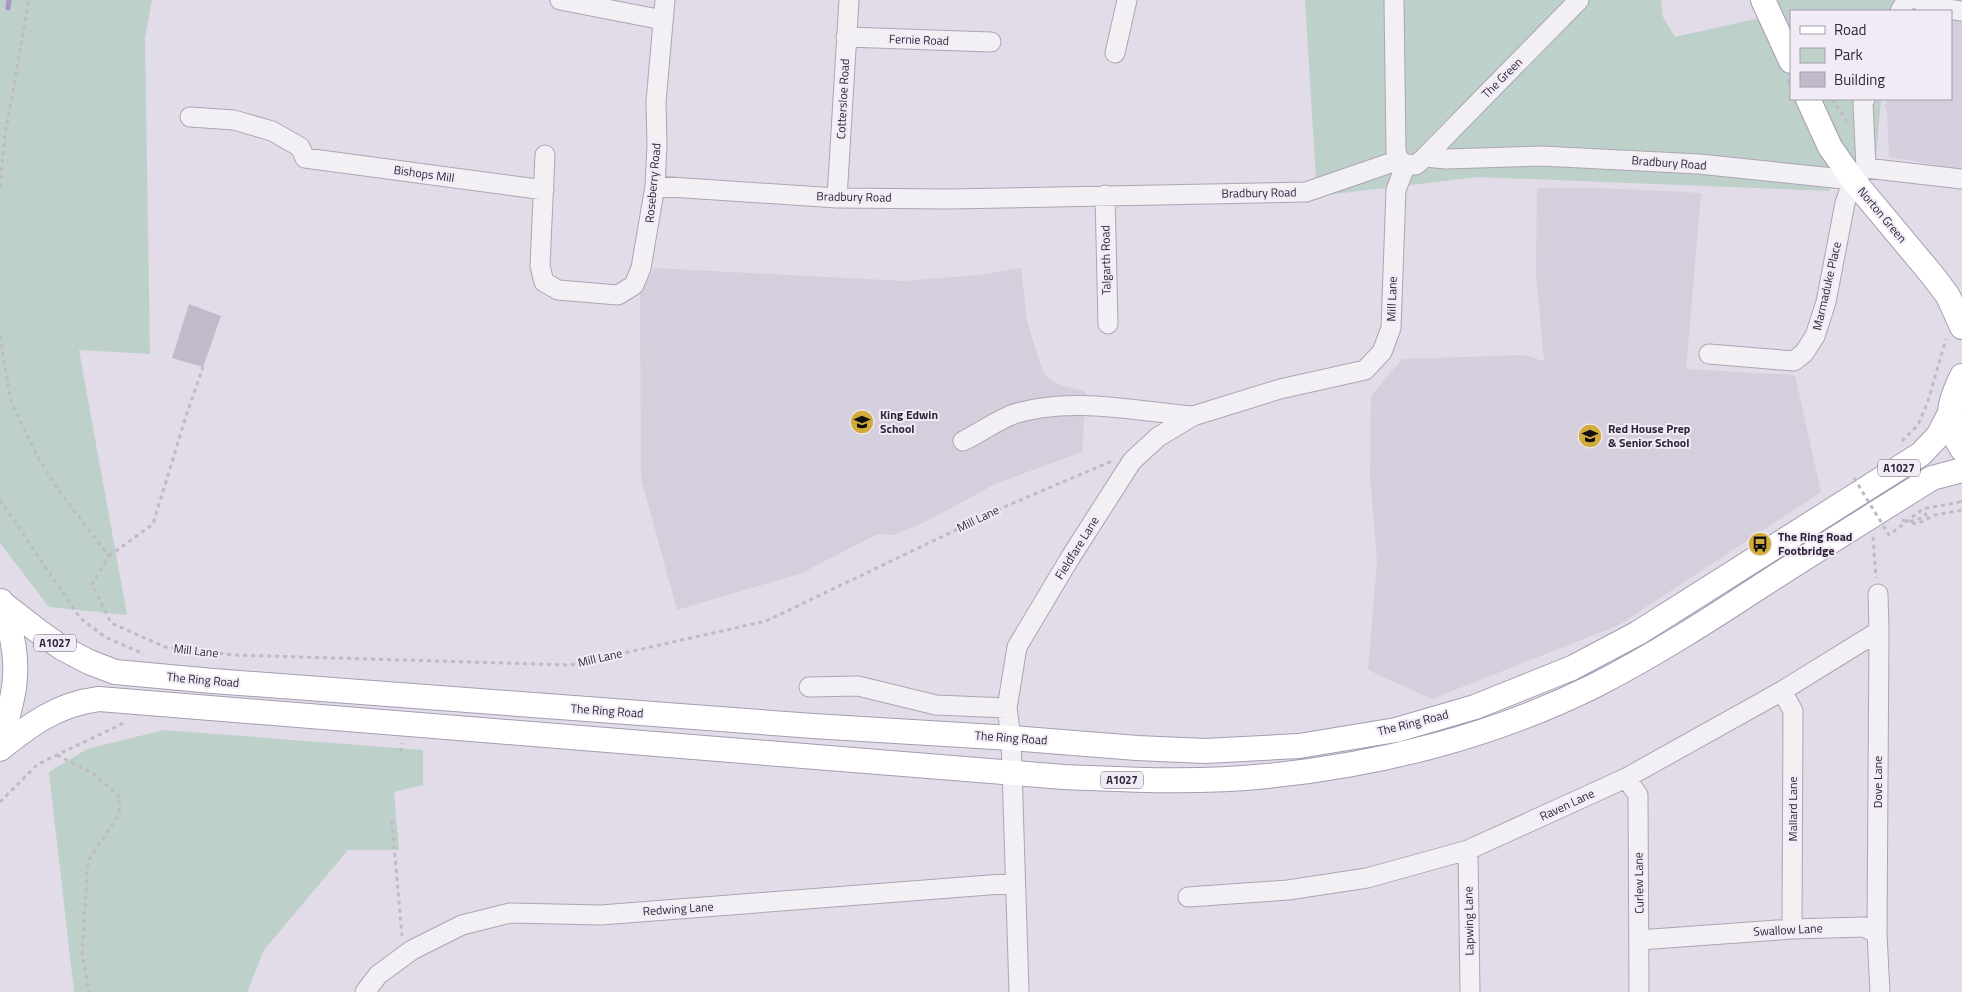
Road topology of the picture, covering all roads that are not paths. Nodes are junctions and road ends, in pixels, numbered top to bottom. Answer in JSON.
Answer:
{"nodes":[{"id":1,"x":560,"y":0,"type":"edge"},
{"id":2,"x":665,"y":0,"type":"edge"},
{"id":3,"x":849,"y":0,"type":"edge"},
{"id":4,"x":1127,"y":0,"type":"edge"},
{"id":5,"x":1394,"y":0,"type":"edge"},
{"id":6,"x":1579,"y":0,"type":"edge"},
{"id":7,"x":1763,"y":0,"type":"edge"},
{"id":8,"x":1920,"y":0,"type":"edge"},
{"id":9,"x":1962,"y":11,"type":"edge"},
{"id":10,"x":664,"y":20,"type":"junction"},
{"id":11,"x":846,"y":37,"type":"junction"},
{"id":12,"x":991,"y":42,"type":"dead end"},
{"id":13,"x":1115,"y":53,"type":"dead end"},
{"id":14,"x":1790,"y":59,"type":"edge"},
{"id":15,"x":1808,"y":100,"type":"edge"},
{"id":16,"x":1864,"y":100,"type":"edge"},
{"id":17,"x":190,"y":117,"type":"dead end"},
{"id":18,"x":545,"y":155,"type":"dead end"},
{"id":19,"x":1425,"y":157,"type":"junction"},
{"id":20,"x":1402,"y":162,"type":"junction"},
{"id":21,"x":1859,"y":174,"type":"junction"},
{"id":22,"x":1962,"y":179,"type":"edge"},
{"id":23,"x":655,"y":186,"type":"junction"},
{"id":24,"x":544,"y":190,"type":"junction"},
{"id":25,"x":1105,"y":195,"type":"junction"},
{"id":26,"x":837,"y":198,"type":"junction"},
{"id":27,"x":1108,"y":324,"type":"dead end"},
{"id":28,"x":1954,"y":329,"type":"edge"},
{"id":29,"x":1709,"y":354,"type":"dead end"},
{"id":30,"x":1962,"y":376,"type":"edge"},
{"id":31,"x":1949,"y":415,"type":"junction"},
{"id":32,"x":1193,"y":416,"type":"junction"},
{"id":33,"x":963,"y":441,"type":"dead end"},
{"id":34,"x":1962,"y":449,"type":"edge"},
{"id":35,"x":1962,"y":470,"type":"edge"},
{"id":36,"x":1878,"y":594,"type":"road end"},
{"id":37,"x":1,"y":601,"type":"edge"},
{"id":38,"x":1879,"y":631,"type":"junction"},
{"id":39,"x":809,"y":688,"type":"dead end"},
{"id":40,"x":1782,"y":691,"type":"junction"},
{"id":41,"x":1007,"y":708,"type":"junction"},
{"id":42,"x":1011,"y":738,"type":"junction"},
{"id":43,"x":0,"y":743,"type":"edge"},
{"id":44,"x":0,"y":749,"type":"edge"},
{"id":45,"x":1012,"y":773,"type":"junction"},
{"id":46,"x":1626,"y":778,"type":"junction"},
{"id":47,"x":1468,"y":850,"type":"junction"},
{"id":48,"x":1015,"y":883,"type":"junction"},
{"id":49,"x":1188,"y":897,"type":"dead end"},
{"id":50,"x":1792,"y":929,"type":"junction"},
{"id":51,"x":1877,"y":934,"type":"junction"},
{"id":52,"x":1640,"y":940,"type":"junction"},
{"id":53,"x":365,"y":992,"type":"edge"},
{"id":54,"x":1019,"y":992,"type":"edge"},
{"id":55,"x":1470,"y":992,"type":"edge"},
{"id":56,"x":1639,"y":992,"type":"edge"},
{"id":57,"x":1880,"y":992,"type":"edge"}],
"edges":[{"from":1,"to":10,"type":"street"},
{"from":2,"to":10,"type":"street","name":"Roseberry Road"},
{"from":3,"to":11,"type":"street","name":"Cottersloe Road"},
{"from":4,"to":13,"type":"street"},
{"from":5,"to":20,"type":"street","name":"Mill Lane"},
{"from":6,"to":19,"type":"street","name":"The Green"},
{"from":7,"to":14,"type":"main road"},
{"from":8,"to":9,"type":"street"},
{"from":10,"to":23,"type":"street","name":"Roseberry Road"},
{"from":11,"to":12,"type":"street","name":"Fernie Road"},
{"from":11,"to":26,"type":"street","name":"Cottersloe Road"},
{"from":15,"to":21,"type":"main road","name":"Norton Green"},
{"from":16,"to":21,"type":"street"},
{"from":17,"to":24,"type":"street","name":"Bishops Mill"},
{"from":18,"to":24,"type":"street"},
{"from":19,"to":20,"type":"street","name":"Bradbury Road"},
{"from":19,"to":21,"type":"street","name":"Bradbury Road"},
{"from":20,"to":25,"type":"street","name":"Bradbury Road"},
{"from":20,"to":32,"type":"street","name":"Mill Lane"},
{"from":21,"to":22,"type":"street","name":"Bradbury Road"},
{"from":21,"to":28,"type":"main road","name":"Norton Green"},
{"from":21,"to":29,"type":"street","name":"Marmaduke Place"},
{"from":23,"to":24,"type":"street","name":"Roseberry Road"},
{"from":23,"to":26,"type":"street","name":"Bradbury Road"},
{"from":25,"to":26,"type":"street","name":"Bradbury Road"},
{"from":25,"to":27,"type":"street","name":"Talgarth Road"},
{"from":30,"to":31,"type":"main road","number":"A1027"},
{"from":31,"to":34,"type":"main road"},
{"from":31,"to":42,"type":"main road","name":"The Ring Road","number":"A1027"},
{"from":32,"to":33,"type":"street"},
{"from":32,"to":41,"type":"street","name":"Fieldfare Lane"},
{"from":35,"to":45,"type":"main road","name":"The Ring Road","number":"A1027"},
{"from":36,"to":38,"type":"street"},
{"from":37,"to":42,"type":"main road","name":"The Ring Road","number":"A1027"},
{"from":37,"to":43,"type":"main road","number":"A1027"},
{"from":38,"to":40,"type":"street","name":"Raven Lane"},
{"from":38,"to":51,"type":"street","name":"Dove Lane"},
{"from":39,"to":41,"type":"street"},
{"from":40,"to":46,"type":"street","name":"Raven Lane"},
{"from":40,"to":50,"type":"street","name":"Mallard Lane"},
{"from":41,"to":42,"type":"street","name":"Fieldfare Lane"},
{"from":42,"to":45,"type":"street"},
{"from":44,"to":45,"type":"main road","name":"The Ring Road","number":"A1027"},
{"from":45,"to":48,"type":"street"},
{"from":46,"to":47,"type":"street","name":"Raven Lane"},
{"from":46,"to":52,"type":"street","name":"Curlew Lane"},
{"from":47,"to":49,"type":"street","name":"Raven Lane"},
{"from":47,"to":55,"type":"street","name":"Lapwing Lane"},
{"from":48,"to":53,"type":"street","name":"Redwing Lane"},
{"from":48,"to":54,"type":"street"},
{"from":50,"to":51,"type":"street","name":"Swallow Lane"},
{"from":50,"to":52,"type":"street","name":"Swallow Lane"},
{"from":51,"to":57,"type":"street"},
{"from":52,"to":56,"type":"street","name":"Curlew Lane"}]}
